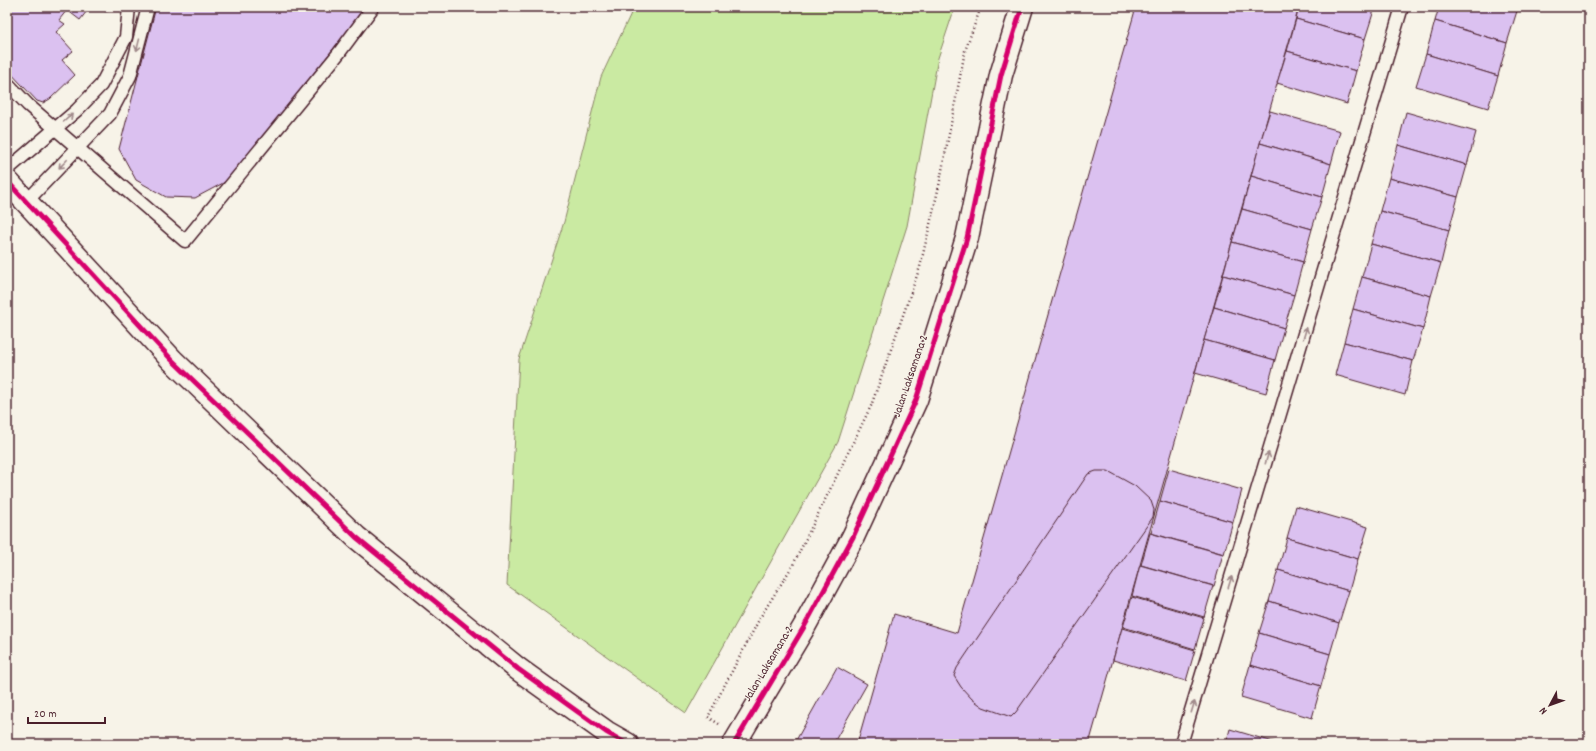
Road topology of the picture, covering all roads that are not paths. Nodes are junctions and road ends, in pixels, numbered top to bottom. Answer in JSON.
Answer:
{"nodes":[{"id":1,"x":129,"y":7,"type":"edge"},
{"id":2,"x":148,"y":7,"type":"edge"},
{"id":3,"x":373,"y":7,"type":"edge"},
{"id":4,"x":1022,"y":7,"type":"edge"},
{"id":5,"x":1402,"y":7,"type":"edge"},
{"id":6,"x":7,"y":83,"type":"edge"},
{"id":7,"x":56,"y":129,"type":"junction"},
{"id":8,"x":78,"y":148,"type":"junction"},
{"id":9,"x":7,"y":170,"type":"edge"},
{"id":10,"x":7,"y":181,"type":"edge"},
{"id":11,"x":26,"y":202,"type":"junction"},
{"id":12,"x":736,"y":740,"type":"edge"},
{"id":13,"x":627,"y":744,"type":"edge"},
{"id":14,"x":1182,"y":744,"type":"edge"}],
"edges":[{"from":7,"to":1,"type":"lane","one_way":true},
{"from":2,"to":8,"type":"lane","one_way":true},
{"from":3,"to":8,"type":"lane"},
{"from":4,"to":12,"type":"street","name":"Jalan Laksamana 2"},
{"from":14,"to":5,"type":"lane","one_way":true},
{"from":6,"to":7,"type":"lane"},
{"from":7,"to":8,"type":"lane"},
{"from":7,"to":9,"type":"lane"},
{"from":8,"to":11,"type":"lane","one_way":true},
{"from":10,"to":11,"type":"street"},
{"from":11,"to":13,"type":"street"}]}
